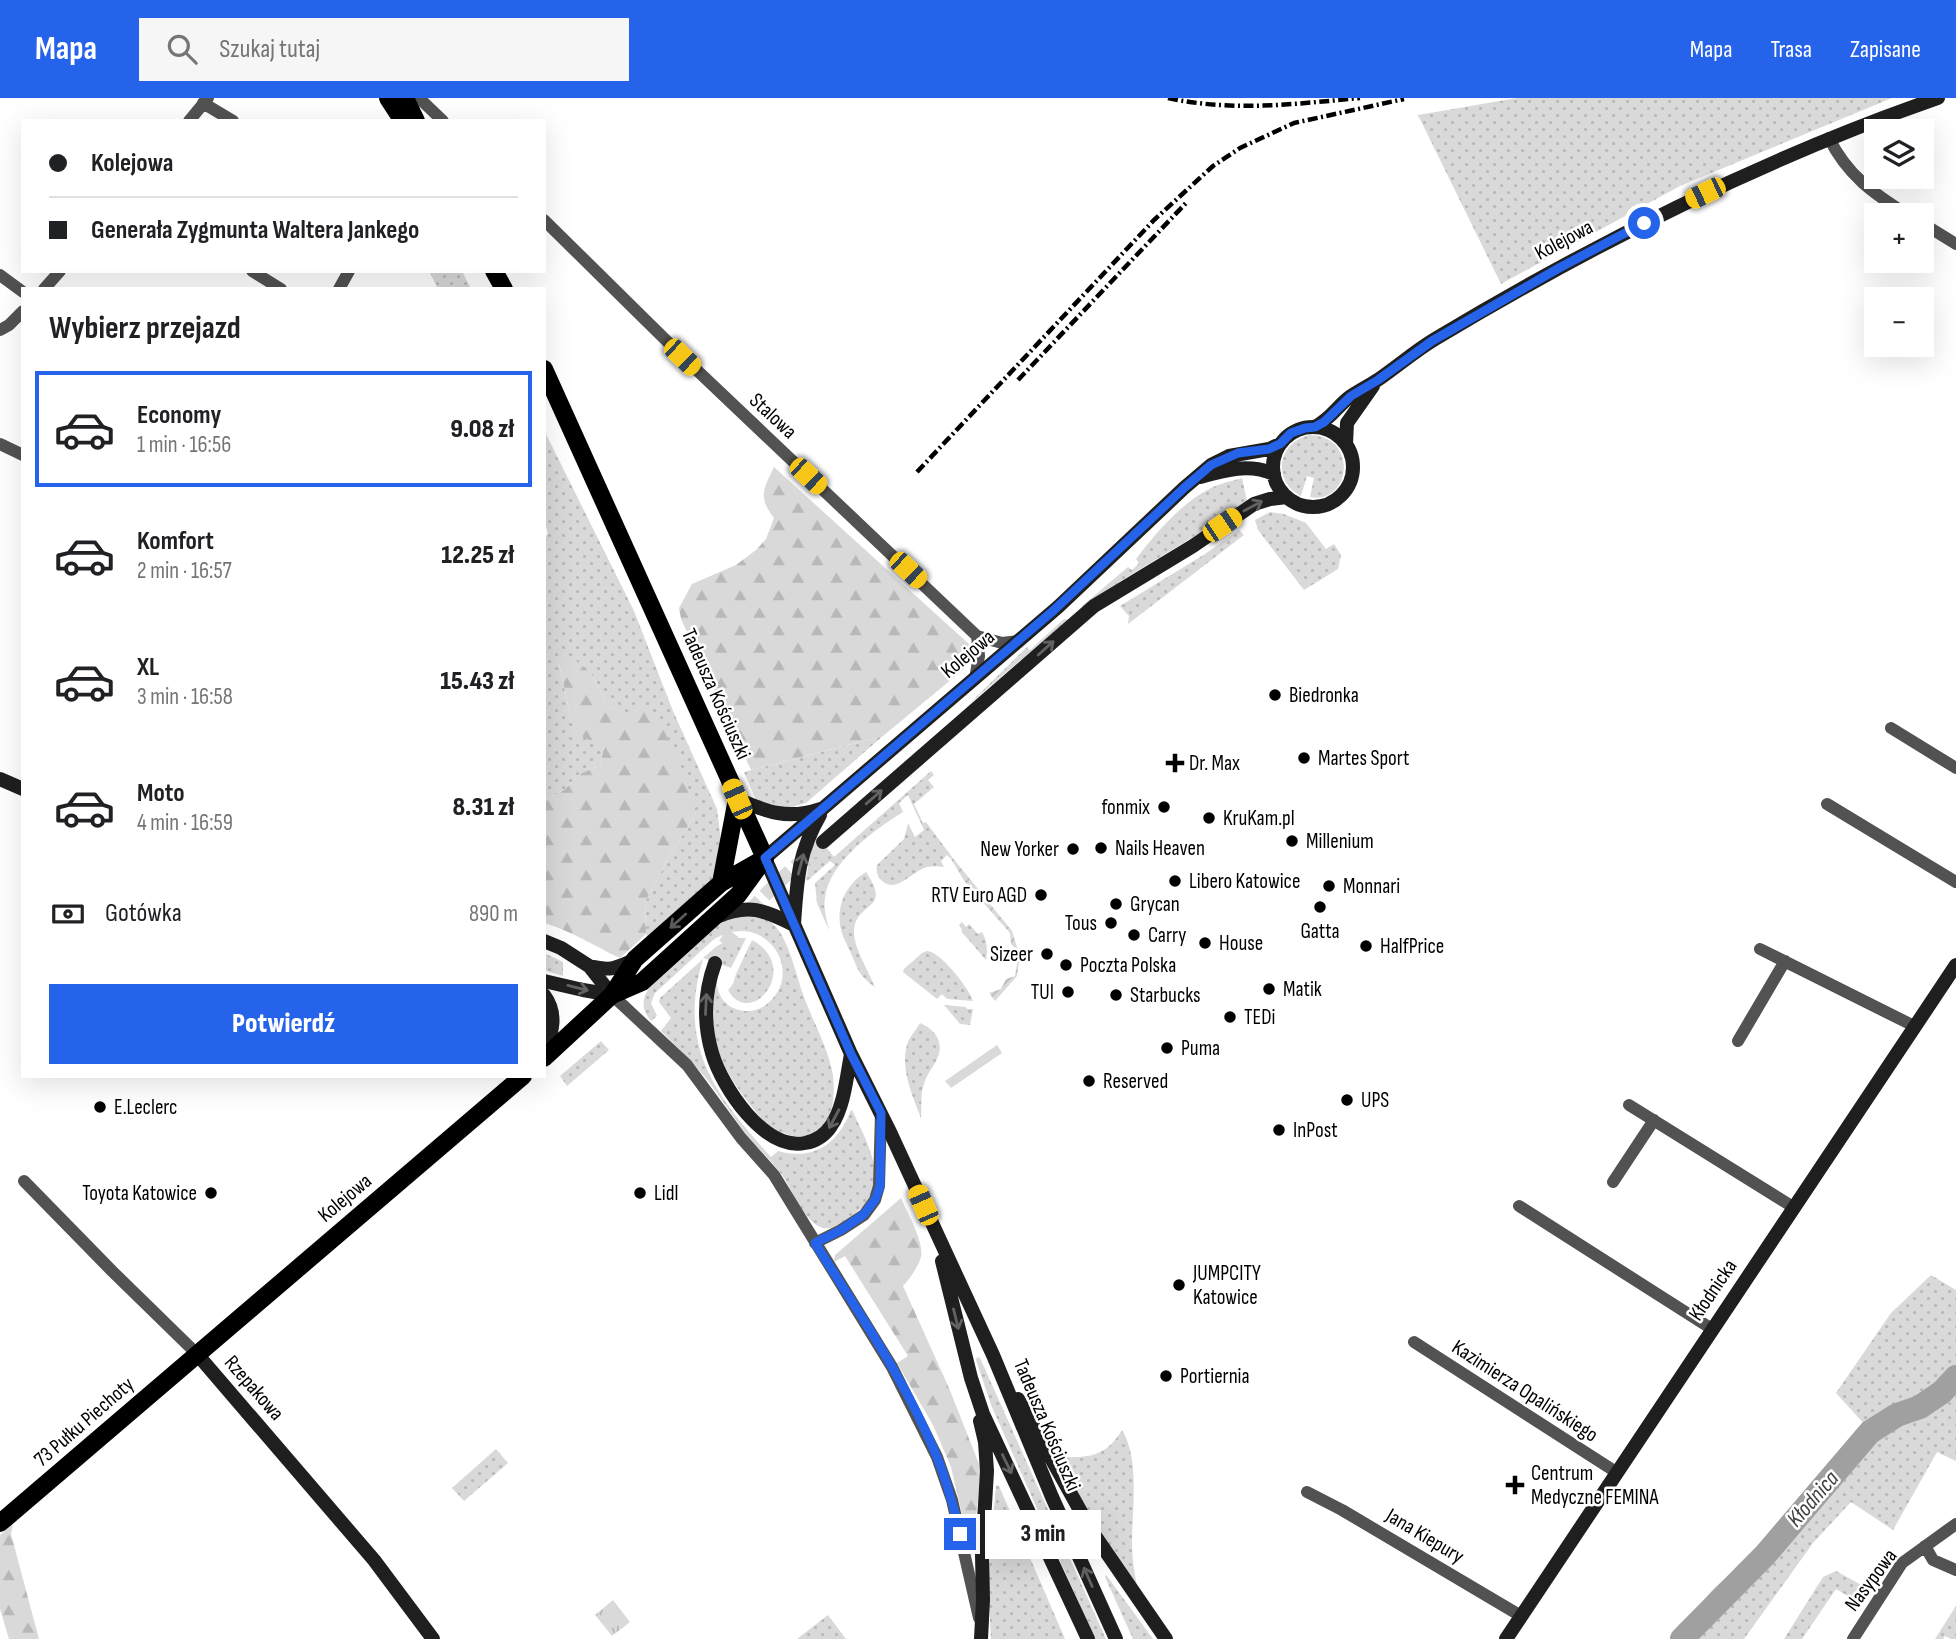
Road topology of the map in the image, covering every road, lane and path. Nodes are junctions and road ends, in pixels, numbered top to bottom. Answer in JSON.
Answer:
{"nodes":[{"id":1,"x":388,"y":98,"type":"edge"},
{"id":2,"x":405,"y":98,"type":"edge"},
{"id":3,"x":419,"y":98,"type":"edge"},
{"id":4,"x":1938,"y":98,"type":"edge"},
{"id":5,"x":206,"y":100,"type":"edge"},
{"id":6,"x":190,"y":119,"type":"edge"},
{"id":7,"x":230,"y":119,"type":"edge"},
{"id":8,"x":402,"y":119,"type":"edge"},
{"id":9,"x":415,"y":119,"type":"edge"},
{"id":10,"x":441,"y":119,"type":"edge"},
{"id":11,"x":1829,"y":138,"type":"junction"},
{"id":12,"x":1889,"y":203,"type":"edge"},
{"id":13,"x":546,"y":222,"type":"edge"},
{"id":14,"x":1934,"y":230,"type":"edge"},
{"id":15,"x":1956,"y":244,"type":"edge"},
{"id":16,"x":58,"y":273,"type":"edge"},
{"id":17,"x":255,"y":273,"type":"edge"},
{"id":18,"x":0,"y":275,"type":"edge"},
{"id":19,"x":46,"y":287,"type":"edge"},
{"id":20,"x":278,"y":287,"type":"edge"},
{"id":21,"x":21,"y":291,"type":"edge"},
{"id":22,"x":21,"y":313,"type":"edge"},
{"id":23,"x":0,"y":330,"type":"edge"},
{"id":24,"x":546,"y":373,"type":"edge"},
{"id":25,"x":1378,"y":380,"type":"junction"},
{"id":26,"x":1315,"y":427,"type":"junction"},
{"id":27,"x":0,"y":444,"type":"edge"},
{"id":28,"x":1280,"y":444,"type":"junction"},
{"id":29,"x":1346,"y":444,"type":"junction"},
{"id":30,"x":21,"y":454,"type":"edge"},
{"id":31,"x":1273,"y":474,"type":"junction"},
{"id":32,"x":1196,"y":478,"type":"junction"},
{"id":33,"x":1287,"y":497,"type":"junction"},
{"id":34,"x":977,"y":636,"type":"junction"},
{"id":35,"x":1019,"y":641,"type":"junction"},
{"id":36,"x":975,"y":679,"type":"junction"},
{"id":37,"x":1891,"y":728,"type":"dead end"},
{"id":38,"x":1956,"y":768,"type":"edge"},
{"id":39,"x":0,"y":779,"type":"edge"},
{"id":40,"x":21,"y":788,"type":"edge"},
{"id":41,"x":737,"y":799,"type":"junction"},
{"id":42,"x":1827,"y":804,"type":"dead end"},
{"id":43,"x":825,"y":807,"type":"junction"},
{"id":44,"x":823,"y":842,"type":"tunnel mouth"},
{"id":45,"x":764,"y":859,"type":"junction"},
{"id":46,"x":1956,"y":882,"type":"edge"},
{"id":47,"x":721,"y":883,"type":"junction"},
{"id":48,"x":712,"y":919,"type":"junction"},
{"id":49,"x":794,"y":925,"type":"junction"},
{"id":50,"x":546,"y":942,"type":"edge"},
{"id":51,"x":1760,"y":949,"type":"dead end"},
{"id":52,"x":635,"y":960,"type":"junction"},
{"id":53,"x":1785,"y":961,"type":"junction"},
{"id":54,"x":715,"y":963,"type":"tunnel mouth"},
{"id":55,"x":1956,"y":965,"type":"edge"},
{"id":56,"x":589,"y":966,"type":"junction"},
{"id":57,"x":546,"y":981,"type":"edge"},
{"id":58,"x":612,"y":995,"type":"junction"},
{"id":59,"x":546,"y":998,"type":"edge"},
{"id":60,"x":1914,"y":1026,"type":"junction"},
{"id":61,"x":1738,"y":1041,"type":"dead end"},
{"id":62,"x":546,"y":1050,"type":"edge"},
{"id":63,"x":851,"y":1054,"type":"junction"},
{"id":64,"x":546,"y":1055,"type":"edge"},
{"id":65,"x":521,"y":1078,"type":"edge"},
{"id":66,"x":1629,"y":1105,"type":"dead end"},
{"id":67,"x":881,"y":1113,"type":"junction"},
{"id":68,"x":1654,"y":1120,"type":"junction"},
{"id":69,"x":24,"y":1181,"type":"dead end"},
{"id":70,"x":1613,"y":1182,"type":"dead end"},
{"id":71,"x":1519,"y":1206,"type":"dead end"},
{"id":72,"x":1793,"y":1207,"type":"junction"},
{"id":73,"x":934,"y":1229,"type":"junction"},
{"id":74,"x":815,"y":1243,"type":"junction"},
{"id":75,"x":1712,"y":1329,"type":"junction"},
{"id":76,"x":1414,"y":1342,"type":"dead end"},
{"id":77,"x":197,"y":1354,"type":"junction"},
{"id":78,"x":993,"y":1355,"type":"junction"},
{"id":79,"x":971,"y":1378,"type":"junction"},
{"id":80,"x":1616,"y":1472,"type":"junction"},
{"id":81,"x":1307,"y":1492,"type":"dead end"},
{"id":82,"x":0,"y":1523,"type":"edge"},
{"id":83,"x":1956,"y":1524,"type":"edge"},
{"id":84,"x":1925,"y":1546,"type":"junction"},
{"id":85,"x":1956,"y":1570,"type":"edge"},
{"id":86,"x":1521,"y":1616,"type":"junction"},
{"id":87,"x":981,"y":1634,"type":"edge"},
{"id":88,"x":433,"y":1639,"type":"edge"},
{"id":89,"x":1088,"y":1639,"type":"edge"},
{"id":90,"x":1116,"y":1639,"type":"edge"},
{"id":91,"x":1166,"y":1639,"type":"edge"},
{"id":92,"x":1506,"y":1639,"type":"edge"},
{"id":93,"x":1853,"y":1639,"type":"edge"}],
"edges":[{"from":1,"to":8,"type":"main road"},
{"from":2,"to":9,"type":"main road"},
{"from":3,"to":10,"type":"street"},
{"from":4,"to":11,"type":"street","name":"Kolejowa"},
{"from":5,"to":6,"type":"street"},
{"from":5,"to":7,"type":"street"},
{"from":11,"to":12,"type":"street"},
{"from":11,"to":25,"type":"street","name":"Kolejowa"},
{"from":13,"to":34,"type":"street","name":"Stalowa"},
{"from":14,"to":15,"type":"street"},
{"from":16,"to":19,"type":"street"},
{"from":17,"to":20,"type":"street"},
{"from":18,"to":21,"type":"street"},
{"from":22,"to":23,"type":"street"},
{"from":24,"to":41,"type":"main road","name":"Tadeusza Kościuszki"},
{"from":25,"to":26,"type":"street","name":"Kolejowa"},
{"from":25,"to":29,"type":"street","name":"Kolejowa"},
{"from":26,"to":28,"type":"street"},
{"from":26,"to":29,"type":"street"},
{"from":27,"to":30,"type":"street"},
{"from":28,"to":31,"type":"street"},
{"from":28,"to":32,"type":"street","name":"Kolejowa"},
{"from":29,"to":33,"type":"street"},
{"from":31,"to":32,"type":"street","name":"Kolejowa"},
{"from":31,"to":33,"type":"street"},
{"from":32,"to":35,"type":"street","name":"Kolejowa"},
{"from":44,"to":33,"type":"street","one_way":true},
{"from":34,"to":35,"type":"street"},
{"from":34,"to":36,"type":"street"},
{"from":35,"to":36,"type":"street","name":"Kolejowa"},
{"from":36,"to":43,"type":"street","name":"Kolejowa"},
{"from":37,"to":38,"type":"street"},
{"from":39,"to":40,"type":"street"},
{"from":41,"to":43,"type":"street"},
{"from":41,"to":45,"type":"main road","name":"Tadeusza Kościuszki"},
{"from":41,"to":47,"type":"main road"},
{"from":42,"to":46,"type":"street"},
{"from":43,"to":45,"type":"street","name":"Kolejowa"},
{"from":49,"to":43,"type":"street","one_way":true},
{"from":45,"to":47,"type":"main road","name":"Kolejowa"},
{"from":45,"to":48,"type":"main road","name":"Kolejowa"},
{"from":45,"to":49,"type":"street","name":"Tadeusza Kościuszki"},
{"from":47,"to":52,"type":"main road","name":"Kolejowa","one_way":true},
{"from":48,"to":49,"type":"street"},
{"from":48,"to":58,"type":"main road","name":"Kolejowa"},
{"from":49,"to":63,"type":"street","name":"Tadeusza Kościuszki"},
{"from":50,"to":56,"type":"street"},
{"from":51,"to":53,"type":"street"},
{"from":52,"to":56,"type":"street"},
{"from":52,"to":58,"type":"main road","name":"Kolejowa"},
{"from":53,"to":60,"type":"street"},
{"from":53,"to":61,"type":"street"},
{"from":63,"to":54,"type":"street","one_way":true},
{"from":55,"to":60,"type":"street","name":"Kłodnicka"},
{"from":56,"to":58,"type":"street"},
{"from":57,"to":58,"type":"street","one_way":true},
{"from":58,"to":64,"type":"main road","name":"Kolejowa"},
{"from":58,"to":74,"type":"street"},
{"from":59,"to":62,"type":"street"},
{"from":60,"to":72,"type":"street","name":"Kłodnicka"},
{"from":63,"to":67,"type":"street","name":"Tadeusza Kościuszki"},
{"from":65,"to":77,"type":"main road","name":"Kolejowa"},
{"from":66,"to":68,"type":"street"},
{"from":67,"to":73,"type":"street","name":"Tadeusza Kościuszki"},
{"from":67,"to":74,"type":"street"},
{"from":68,"to":70,"type":"street"},
{"from":68,"to":72,"type":"street"},
{"from":69,"to":77,"type":"street","name":"Rzepakowa"},
{"from":71,"to":75,"type":"street"},
{"from":72,"to":75,"type":"street","name":"Kłodnicka"},
{"from":73,"to":78,"type":"street","name":"Tadeusza Kościuszki"},
{"from":73,"to":79,"type":"street","name":"Tadeusza Kościuszki","one_way":true},
{"from":74,"to":87,"type":"street"},
{"from":75,"to":80,"type":"street","name":"Kłodnicka"},
{"from":76,"to":80,"type":"street","name":"Kazimierza Opalińskiego"},
{"from":77,"to":82,"type":"main road","name":"73 Pułku Piechoty"},
{"from":77,"to":88,"type":"street","name":"Rzepakowa"},
{"from":90,"to":78,"type":"street","name":"Tadeusza Kościuszki","one_way":true},
{"from":78,"to":91,"type":"street"},
{"from":79,"to":87,"type":"street"},
{"from":79,"to":89,"type":"street","name":"Tadeusza Kościuszki","one_way":true},
{"from":80,"to":86,"type":"street","name":"Kłodnicka"},
{"from":81,"to":86,"type":"street","name":"Jana Kiepury"},
{"from":83,"to":84,"type":"street","name":"Nasypowa"},
{"from":84,"to":85,"type":"street","name":"Nasypowa"},
{"from":84,"to":93,"type":"street","name":"Nasypowa"},
{"from":86,"to":92,"type":"street","name":"Kłodnicka"}]}
